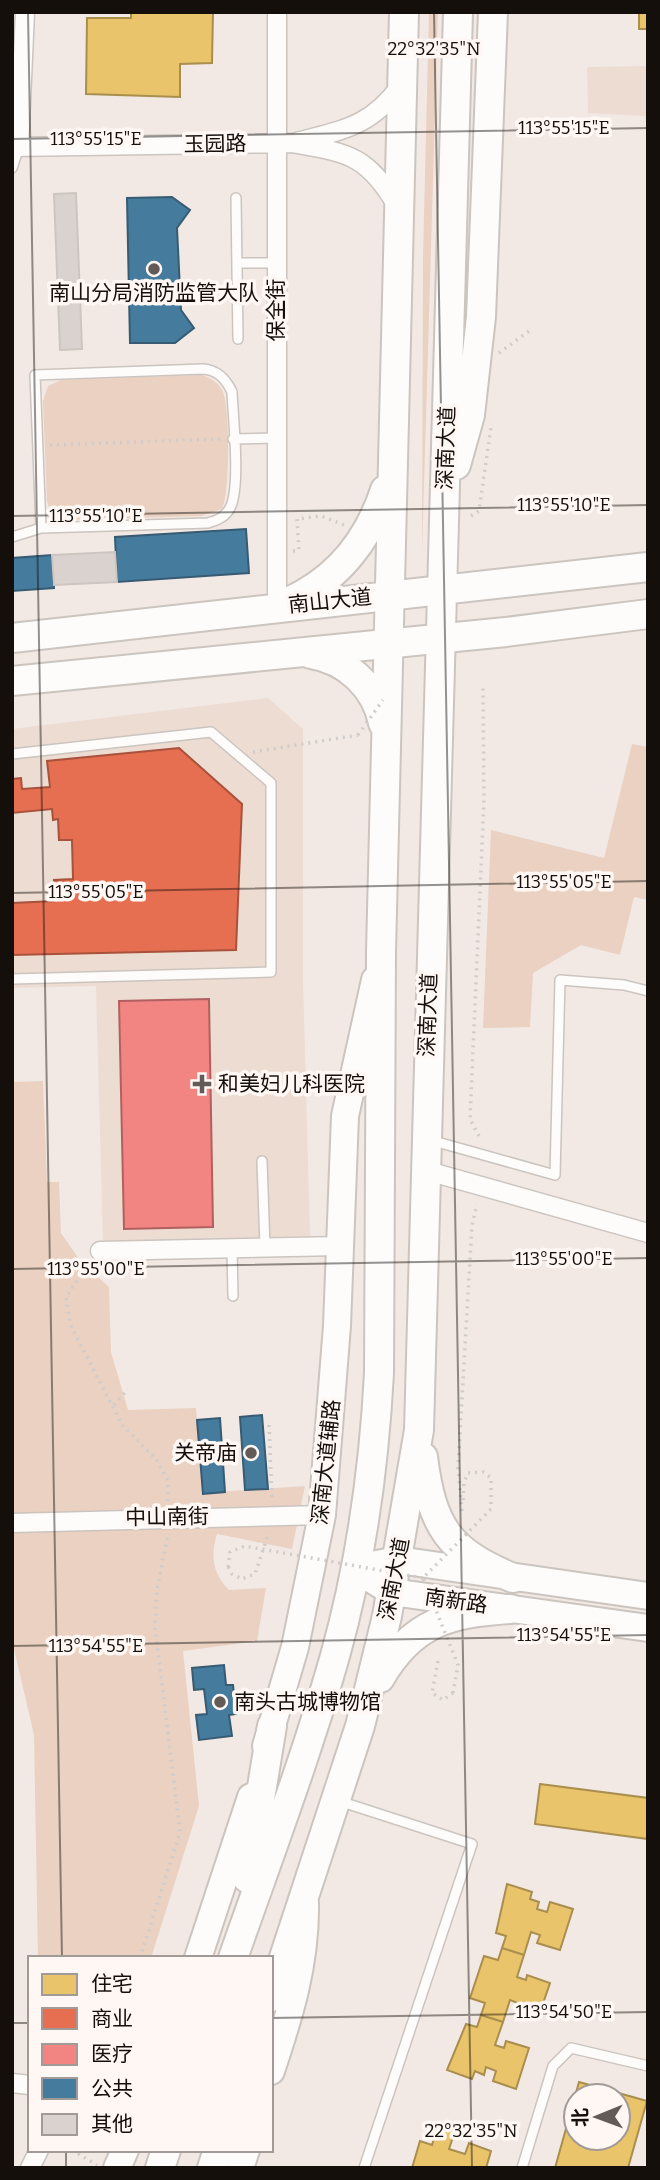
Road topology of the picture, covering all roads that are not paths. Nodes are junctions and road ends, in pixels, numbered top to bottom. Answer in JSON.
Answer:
{"nodes":[{"id":1,"x":25,"y":12,"type":"edge"},
{"id":2,"x":277,"y":12,"type":"edge"},
{"id":3,"x":390,"y":12,"type":"edge"},
{"id":4,"x":404,"y":12,"type":"edge"},
{"id":5,"x":494,"y":12,"type":"edge"},
{"id":6,"x":457,"y":26,"type":"edge"},
{"id":7,"x":401,"y":85,"type":"junction"},
{"id":8,"x":284,"y":144,"type":"junction"},
{"id":9,"x":16,"y":147,"type":"edge"},
{"id":10,"x":489,"y":166,"type":"junction"},
{"id":11,"x":12,"y":168,"type":"edge"},
{"id":12,"x":236,"y":198,"type":"dead end"},
{"id":13,"x":399,"y":209,"type":"junction"},
{"id":14,"x":276,"y":263,"type":"junction"},
{"id":15,"x":237,"y":264,"type":"junction"},
{"id":16,"x":238,"y":339,"type":"dead end"},
{"id":17,"x":277,"y":438,"type":"junction"},
{"id":18,"x":233,"y":439,"type":"junction"},
{"id":19,"x":393,"y":456,"type":"junction"},
{"id":20,"x":444,"y":505,"type":"junction"},
{"id":21,"x":41,"y":528,"type":"junction"},
{"id":22,"x":12,"y":537,"type":"edge"},
{"id":23,"x":648,"y":567,"type":"edge"},
{"id":24,"x":439,"y":590,"type":"junction"},
{"id":25,"x":389,"y":595,"type":"junction"},
{"id":26,"x":277,"y":607,"type":"junction"},
{"id":27,"x":648,"y":614,"type":"edge"},
{"id":28,"x":12,"y":638,"type":"edge"},
{"id":29,"x":439,"y":638,"type":"junction"},
{"id":30,"x":388,"y":644,"type":"junction"},
{"id":31,"x":291,"y":651,"type":"junction"},
{"id":32,"x":12,"y":681,"type":"edge"},
{"id":33,"x":386,"y":737,"type":"junction"},
{"id":34,"x":12,"y":754,"type":"edge"},
{"id":35,"x":381,"y":952,"type":"junction"},
{"id":36,"x":12,"y":979,"type":"edge"},
{"id":37,"x":648,"y":990,"type":"edge"},
{"id":38,"x":425,"y":1139,"type":"junction"},
{"id":39,"x":262,"y":1161,"type":"dead end"},
{"id":40,"x":424,"y":1170,"type":"junction"},
{"id":41,"x":648,"y":1233,"type":"edge"},
{"id":42,"x":340,"y":1246,"type":"junction"},
{"id":43,"x":265,"y":1247,"type":"junction"},
{"id":44,"x":232,"y":1248,"type":"junction"},
{"id":45,"x":100,"y":1251,"type":"road end"},
{"id":46,"x":233,"y":1296,"type":"dead end"},
{"id":47,"x":419,"y":1430,"type":"junction"},
{"id":48,"x":322,"y":1515,"type":"junction"},
{"id":49,"x":12,"y":1523,"type":"edge"},
{"id":50,"x":398,"y":1560,"type":"junction"},
{"id":51,"x":355,"y":1569,"type":"junction"},
{"id":52,"x":513,"y":1578,"type":"junction"},
{"id":53,"x":392,"y":1592,"type":"junction"},
{"id":54,"x":648,"y":1596,"type":"edge"},
{"id":55,"x":510,"y":1609,"type":"junction"},
{"id":56,"x":648,"y":1628,"type":"edge"},
{"id":57,"x":272,"y":1726,"type":"junction"},
{"id":58,"x":360,"y":1726,"type":"junction"},
{"id":59,"x":336,"y":1800,"type":"junction"},
{"id":60,"x":305,"y":1898,"type":"junction"},
{"id":61,"x":199,"y":1956,"type":"edge"},
{"id":62,"x":233,"y":1956,"type":"edge"},
{"id":63,"x":233,"y":1956,"type":"edge"},
{"id":64,"x":273,"y":1991,"type":"edge"},
{"id":65,"x":273,"y":2065,"type":"edge"},
{"id":66,"x":648,"y":2066,"type":"edge"},
{"id":67,"x":38,"y":2152,"type":"edge"},
{"id":68,"x":123,"y":2152,"type":"edge"},
{"id":69,"x":220,"y":2152,"type":"edge"},
{"id":70,"x":107,"y":2166,"type":"edge"},
{"id":71,"x":30,"y":2168,"type":"edge"},
{"id":72,"x":212,"y":2168,"type":"edge"},
{"id":73,"x":364,"y":2168,"type":"edge"},
{"id":74,"x":522,"y":2168,"type":"edge"}],
"edges":[{"from":1,"to":9,"type":"street"},
{"from":2,"to":8,"type":"street","name":"保全街"},
{"from":3,"to":7,"type":"main road"},
{"from":4,"to":7,"type":"main road","name":"深南大道"},
{"from":5,"to":10,"type":"main road"},
{"from":6,"to":10,"type":"main road"},
{"from":6,"to":20,"type":"main road","name":"深南大道"},
{"from":7,"to":8,"type":"street"},
{"from":7,"to":13,"type":"main road","name":"深南大道"},
{"from":8,"to":9,"type":"street","name":"玉园路"},
{"from":8,"to":13,"type":"street"},
{"from":8,"to":14,"type":"street","name":"保全街"},
{"from":9,"to":11,"type":"lane"},
{"from":10,"to":20,"type":"main road"},
{"from":12,"to":15,"type":"lane"},
{"from":13,"to":19,"type":"main road","name":"深南大道"},
{"from":14,"to":15,"type":"lane"},
{"from":14,"to":17,"type":"street","name":"保全街"},
{"from":15,"to":16,"type":"lane"},
{"from":17,"to":18,"type":"lane"},
{"from":17,"to":26,"type":"street","name":"保全街"},
{"from":18,"to":21,"type":"lane"},
{"from":18,"to":21,"type":"lane"},
{"from":19,"to":25,"type":"main road","name":"深南大道"},
{"from":19,"to":26,"type":"main road"},
{"from":20,"to":24,"type":"main road","name":"深南大道"},
{"from":21,"to":22,"type":"lane"},
{"from":23,"to":24,"type":"main road","name":"南山大道"},
{"from":24,"to":25,"type":"main road","name":"南山大道"},
{"from":24,"to":29,"type":"main road","name":"深南大道"},
{"from":25,"to":26,"type":"main road","name":"南山大道"},
{"from":25,"to":30,"type":"main road","name":"深南大道"},
{"from":26,"to":28,"type":"main road","name":"南山大道"},
{"from":27,"to":29,"type":"main road"},
{"from":29,"to":30,"type":"main road"},
{"from":29,"to":38,"type":"main road","name":"深南大道"},
{"from":30,"to":31,"type":"main road"},
{"from":30,"to":33,"type":"main road","name":"深南大道"},
{"from":31,"to":32,"type":"main road"},
{"from":31,"to":33,"type":"main road"},
{"from":33,"to":35,"type":"main road","name":"深南大道"},
{"from":34,"to":36,"type":"lane"},
{"from":35,"to":42,"type":"main road","name":"深南大道辅路"},
{"from":35,"to":51,"type":"main road","name":"深南大道"},
{"from":37,"to":38,"type":"lane"},
{"from":38,"to":40,"type":"main road","name":"深南大道"},
{"from":39,"to":43,"type":"lane"},
{"from":40,"to":41,"type":"street"},
{"from":40,"to":47,"type":"main road","name":"深南大道"},
{"from":42,"to":43,"type":"street"},
{"from":42,"to":48,"type":"main road","name":"深南大道辅路"},
{"from":43,"to":44,"type":"street"},
{"from":44,"to":45,"type":"street"},
{"from":44,"to":46,"type":"lane"},
{"from":47,"to":50,"type":"main road","name":"深南大道"},
{"from":47,"to":52,"type":"main road"},
{"from":48,"to":49,"type":"street","name":"中山南街"},
{"from":48,"to":57,"type":"main road","name":"深南大道辅路"},
{"from":50,"to":51,"type":"main road","name":"南新路"},
{"from":50,"to":52,"type":"main road","name":"南新路"},
{"from":50,"to":53,"type":"main road","name":"深南大道"},
{"from":51,"to":53,"type":"main road","name":"南新路"},
{"from":51,"to":62,"type":"main road","name":"深南大道"},
{"from":52,"to":54,"type":"main road","name":"南新路"},
{"from":53,"to":55,"type":"main road","name":"南新路"},
{"from":53,"to":58,"type":"main road","name":"深南大道"},
{"from":55,"to":56,"type":"main road","name":"南新路"},
{"from":55,"to":58,"type":"main road"},
{"from":57,"to":61,"type":"main road","name":"深南大道辅路"},
{"from":57,"to":63,"type":"main road"},
{"from":58,"to":59,"type":"main road","name":"深南大道"},
{"from":59,"to":60,"type":"main road","name":"深南大道"},
{"from":59,"to":73,"type":"lane"},
{"from":60,"to":64,"type":"main road","name":"深南大道"},
{"from":60,"to":65,"type":"main road"},
{"from":66,"to":74,"type":"lane"},
{"from":67,"to":71,"type":"street"},
{"from":68,"to":70,"type":"main road"},
{"from":69,"to":72,"type":"main road"}]}
